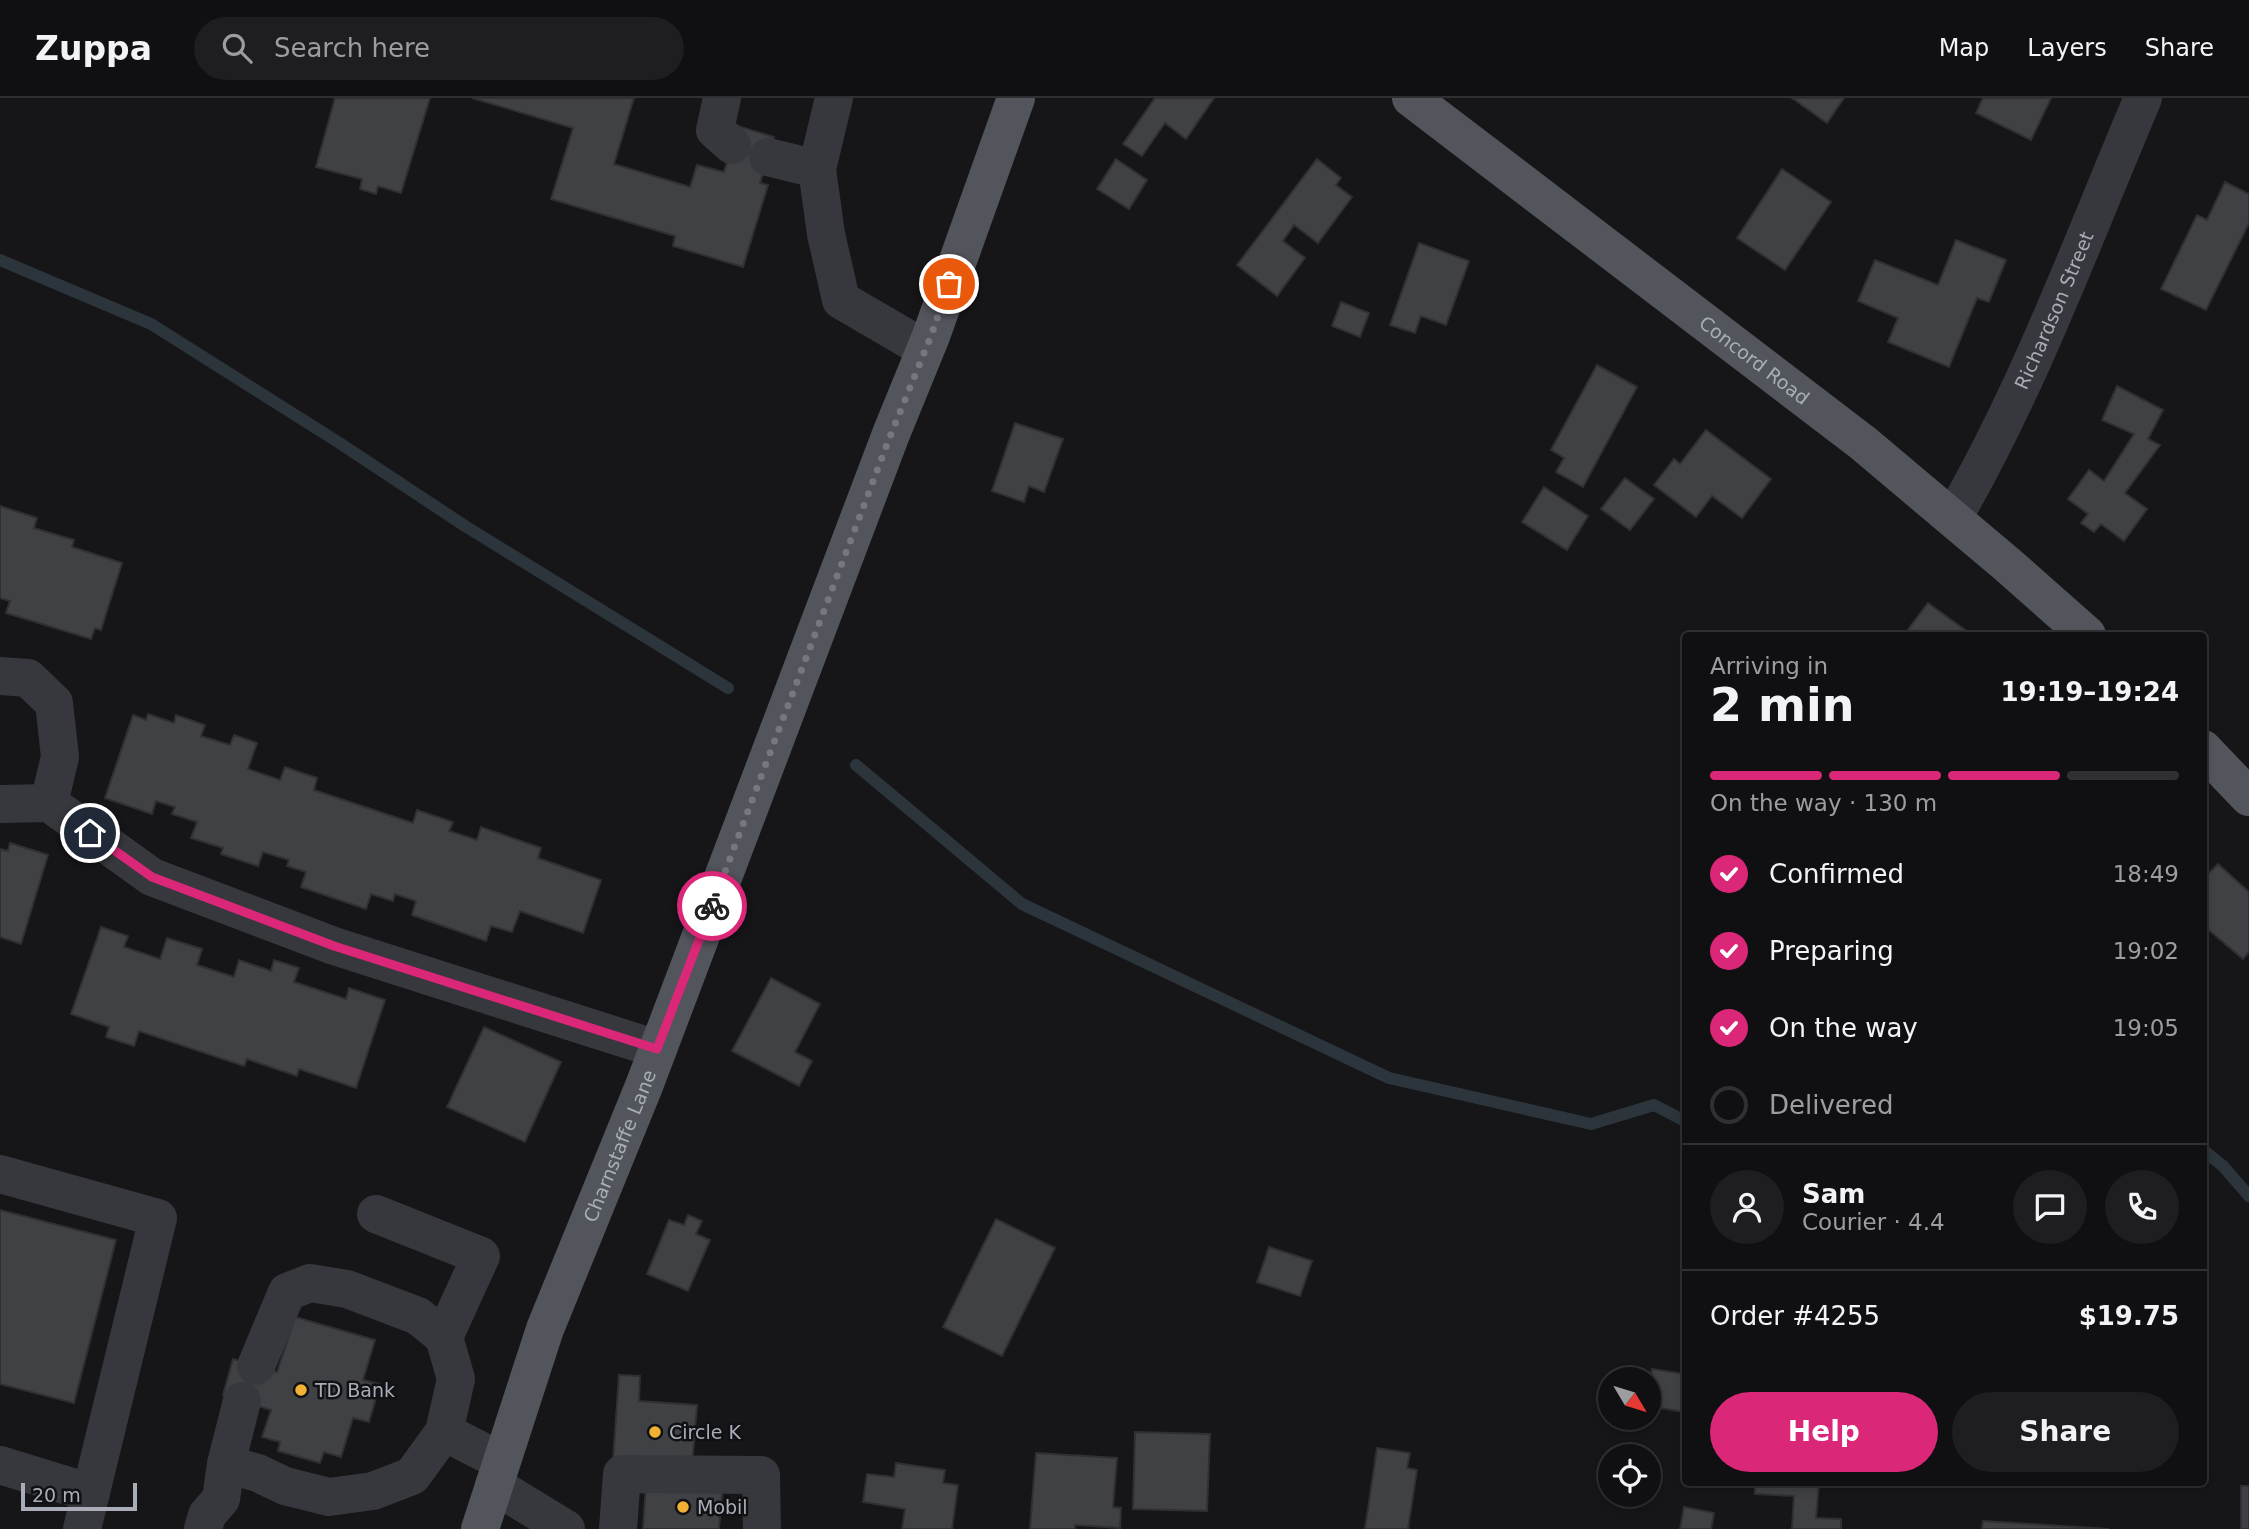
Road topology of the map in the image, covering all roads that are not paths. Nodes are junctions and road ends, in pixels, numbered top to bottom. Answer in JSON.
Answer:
{"nodes":[{"id":1,"x":722,"y":98,"type":"edge"},
{"id":2,"x":834,"y":98,"type":"edge"},
{"id":3,"x":1016,"y":98,"type":"edge"},
{"id":4,"x":1411,"y":98,"type":"edge"},
{"id":5,"x":2143,"y":98,"type":"edge"},
{"id":6,"x":732,"y":145,"type":"dead end"},
{"id":7,"x":768,"y":157,"type":"dead end"},
{"id":8,"x":817,"y":169,"type":"junction"},
{"id":9,"x":925,"y":349,"type":"junction"},
{"id":10,"x":1953,"y":518,"type":"junction"},
{"id":11,"x":2084,"y":632,"type":"edge"},
{"id":12,"x":0,"y":676,"type":"edge"},
{"id":13,"x":2207,"y":753,"type":"edge"},
{"id":14,"x":2249,"y":797,"type":"edge"},
{"id":15,"x":49,"y":803,"type":"junction"},
{"id":16,"x":0,"y":804,"type":"edge"},
{"id":17,"x":657,"y":1049,"type":"junction"},
{"id":18,"x":0,"y":1174,"type":"edge"},
{"id":19,"x":376,"y":1214,"type":"dead end"},
{"id":20,"x":444,"y":1337,"type":"junction"},
{"id":21,"x":256,"y":1366,"type":"dead end"},
{"id":22,"x":242,"y":1401,"type":"dead end"},
{"id":23,"x":444,"y":1432,"type":"junction"},
{"id":24,"x":0,"y":1465,"type":"edge"},
{"id":25,"x":497,"y":1473,"type":"junction"},
{"id":26,"x":91,"y":1493,"type":"junction"},
{"id":27,"x":221,"y":1505,"type":"edge"},
{"id":28,"x":82,"y":1529,"type":"edge"},
{"id":29,"x":480,"y":1529,"type":"edge"},
{"id":30,"x":566,"y":1529,"type":"edge"},
{"id":31,"x":618,"y":1529,"type":"edge"},
{"id":32,"x":762,"y":1529,"type":"edge"}],
"edges":[{"from":1,"to":6,"type":"street"},
{"from":2,"to":8,"type":"street"},
{"from":3,"to":9,"type":"main road","name":"Charnstaffe Lane"},
{"from":4,"to":10,"type":"main road","name":"Concord Road"},
{"from":5,"to":10,"type":"street","name":"Richardson Street"},
{"from":7,"to":8,"type":"street"},
{"from":8,"to":9,"type":"street"},
{"from":9,"to":17,"type":"main road","name":"Charnstaffe Lane"},
{"from":10,"to":11,"type":"main road","name":"Concord Road"},
{"from":12,"to":15,"type":"street"},
{"from":13,"to":14,"type":"main road"},
{"from":15,"to":16,"type":"street"},
{"from":15,"to":17,"type":"street"},
{"from":17,"to":25,"type":"main road","name":"Charnstaffe Lane"},
{"from":18,"to":26,"type":"street"},
{"from":19,"to":20,"type":"street"},
{"from":20,"to":21,"type":"street"},
{"from":20,"to":23,"type":"street"},
{"from":22,"to":27,"type":"street"},
{"from":23,"to":25,"type":"street"},
{"from":23,"to":27,"type":"street"},
{"from":24,"to":26,"type":"street"},
{"from":25,"to":29,"type":"main road","name":"Charnstaffe Lane"},
{"from":25,"to":30,"type":"street"},
{"from":26,"to":28,"type":"street"},
{"from":31,"to":32,"type":"street"}]}
